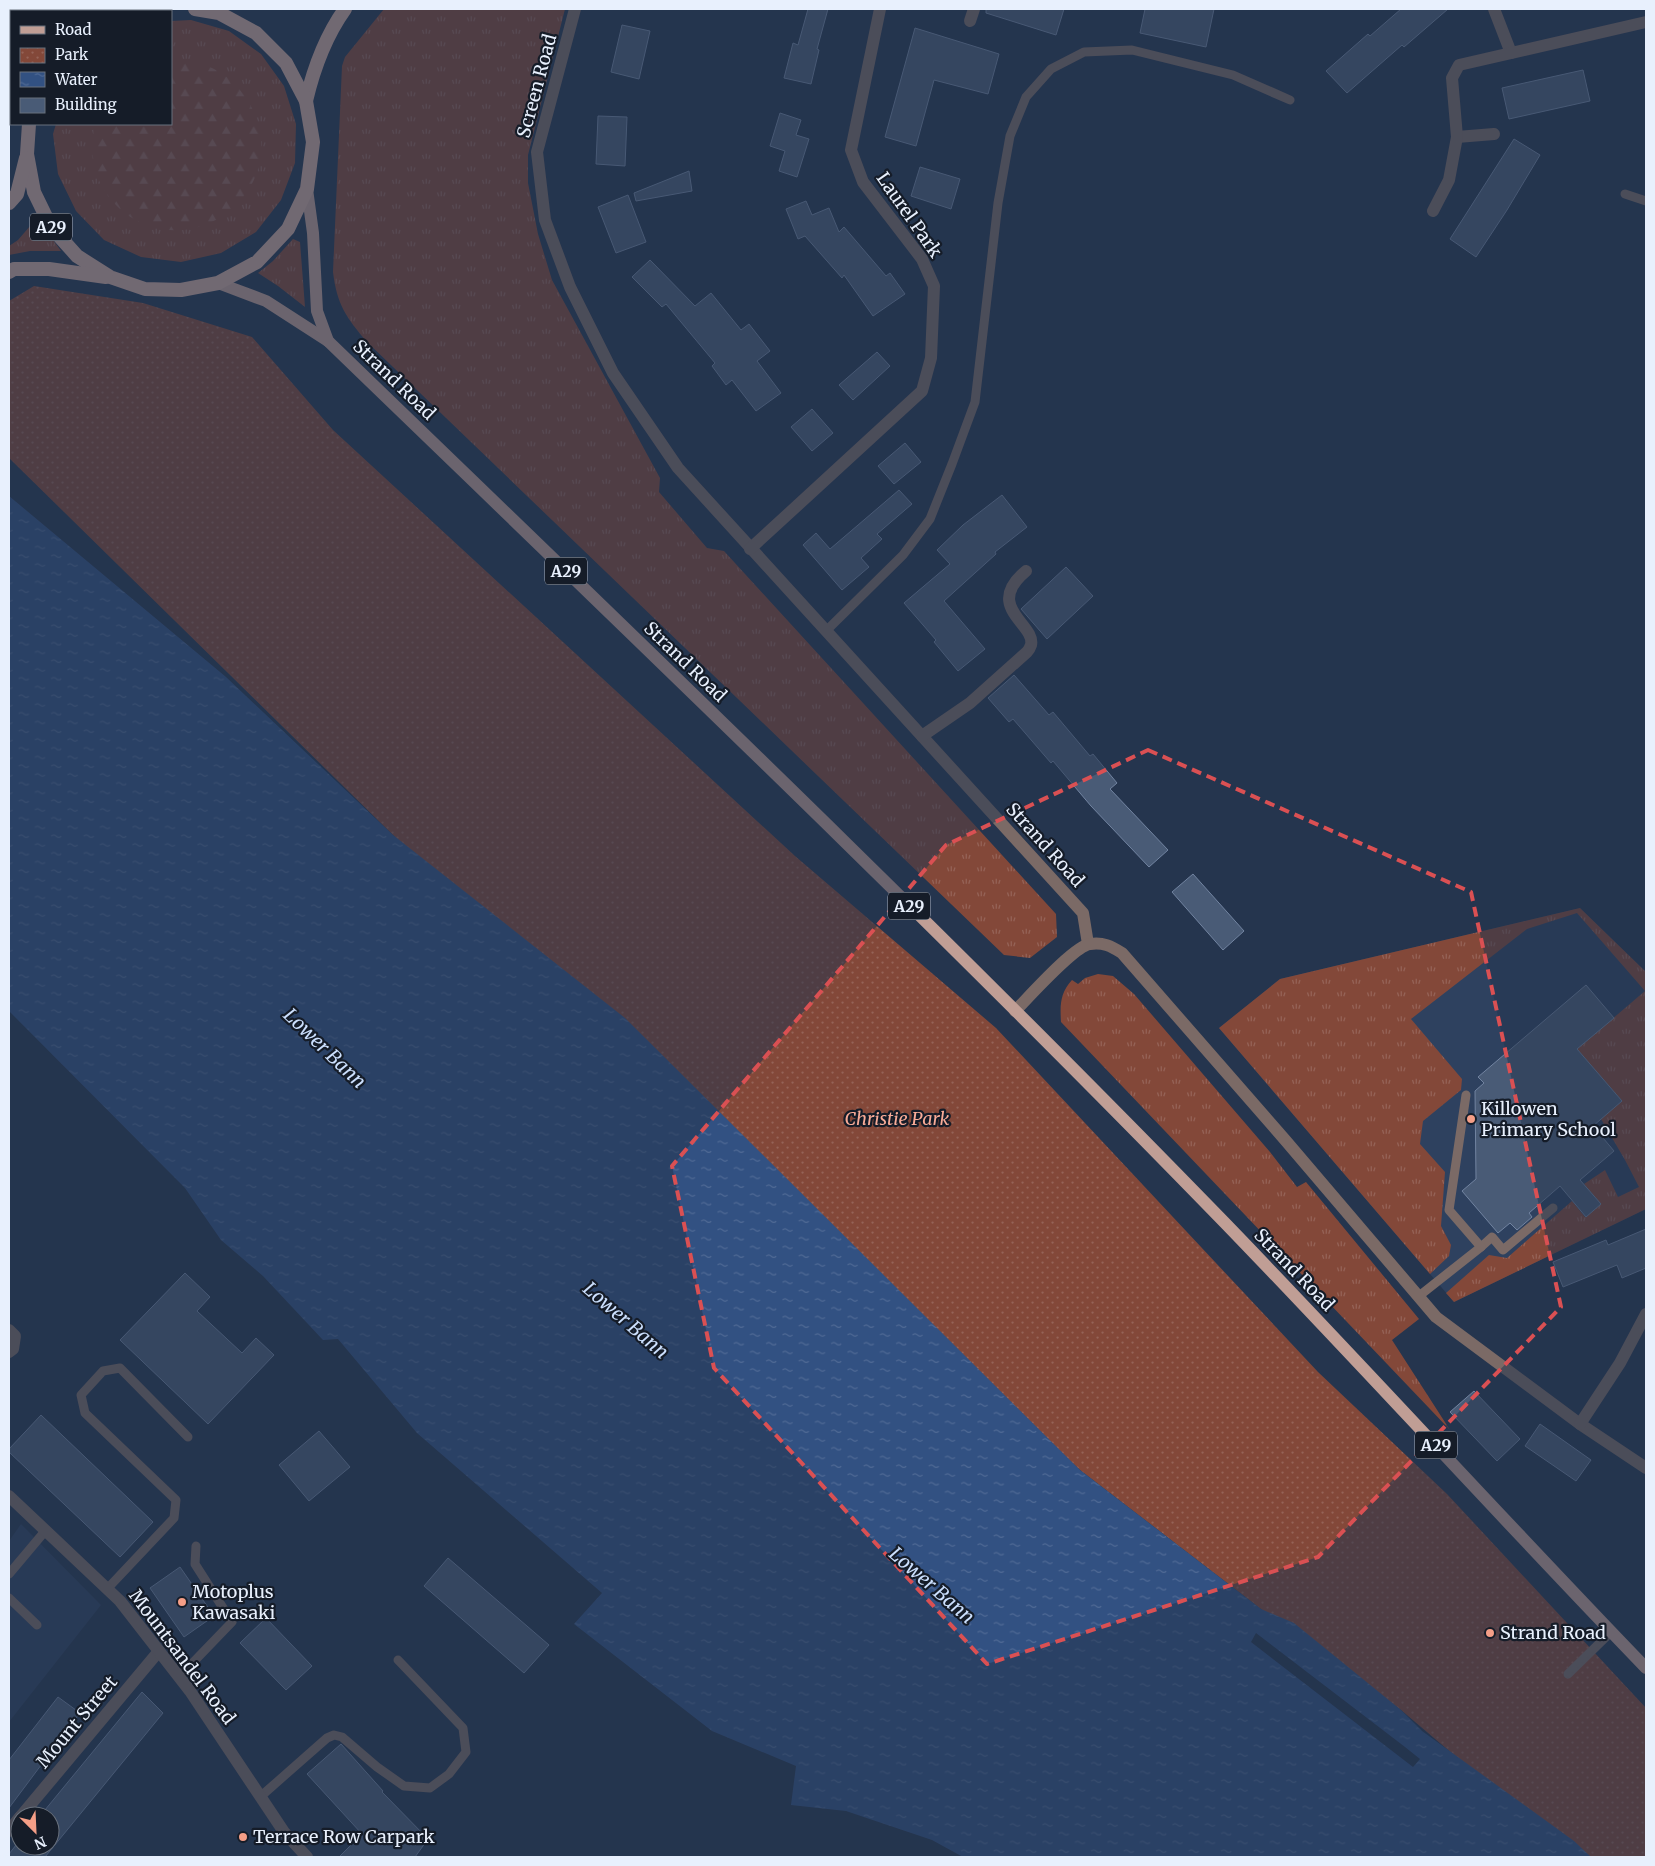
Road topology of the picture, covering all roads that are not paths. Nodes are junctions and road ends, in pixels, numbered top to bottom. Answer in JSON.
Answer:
{"nodes":[{"id":1,"x":195,"y":9,"type":"edge"},
{"id":2,"x":345,"y":9,"type":"edge"},
{"id":3,"x":575,"y":9,"type":"edge"},
{"id":4,"x":880,"y":9,"type":"edge"},
{"id":5,"x":1494,"y":9,"type":"edge"},
{"id":6,"x":224,"y":11,"type":"edge"},
{"id":7,"x":1646,"y":22,"type":"edge"},
{"id":8,"x":1512,"y":53,"type":"junction"},
{"id":9,"x":306,"y":100,"type":"junction"},
{"id":10,"x":1290,"y":100,"type":"dead end"},
{"id":11,"x":29,"y":125,"type":"edge"},
{"id":12,"x":1494,"y":134,"type":"dead end"},
{"id":13,"x":1457,"y":136,"type":"junction"},
{"id":14,"x":27,"y":154,"type":"junction"},
{"id":15,"x":307,"y":189,"type":"junction"},
{"id":16,"x":1625,"y":194,"type":"dead end"},
{"id":17,"x":1646,"y":201,"type":"edge"},
{"id":18,"x":9,"y":203,"type":"edge"},
{"id":19,"x":1433,"y":211,"type":"dead end"},
{"id":20,"x":9,"y":272,"type":"edge"},
{"id":21,"x":110,"y":277,"type":"junction"},
{"id":22,"x":218,"y":283,"type":"junction"},
{"id":23,"x":570,"y":287,"type":"joint"},
{"id":24,"x":328,"y":341,"type":"junction"},
{"id":25,"x":750,"y":549,"type":"junction"},
{"id":26,"x":1026,"y":571,"type":"dead end"},
{"id":27,"x":826,"y":631,"type":"junction"},
{"id":28,"x":922,"y":736,"type":"junction"},
{"id":29,"x":1088,"y":944,"type":"junction"},
{"id":30,"x":1015,"y":1011,"type":"junction"},
{"id":31,"x":1466,"y":1095,"type":"dead end"},
{"id":32,"x":1553,"y":1208,"type":"dead end"},
{"id":33,"x":1480,"y":1246,"type":"junction"},
{"id":34,"x":1419,"y":1296,"type":"junction"},
{"id":35,"x":1646,"y":1314,"type":"edge"},
{"id":36,"x":9,"y":1330,"type":"edge"},
{"id":37,"x":9,"y":1352,"type":"edge"},
{"id":38,"x":1580,"y":1424,"type":"junction"},
{"id":39,"x":188,"y":1437,"type":"dead end"},
{"id":40,"x":1646,"y":1468,"type":"edge"},
{"id":41,"x":9,"y":1496,"type":"edge"},
{"id":42,"x":46,"y":1530,"type":"junction"},
{"id":43,"x":196,"y":1546,"type":"dead end"},
{"id":44,"x":9,"y":1574,"type":"edge"},
{"id":45,"x":108,"y":1588,"type":"junction"},
{"id":46,"x":9,"y":1598,"type":"edge"},
{"id":47,"x":37,"y":1625,"type":"dead end"},
{"id":48,"x":1612,"y":1631,"type":"junction"},
{"id":49,"x":159,"y":1651,"type":"junction"},
{"id":50,"x":398,"y":1660,"type":"dead end"},
{"id":51,"x":1646,"y":1668,"type":"edge"},
{"id":52,"x":1568,"y":1674,"type":"dead end"},
{"id":53,"x":179,"y":1677,"type":"junction"},
{"id":54,"x":260,"y":1797,"type":"junction"},
{"id":55,"x":30,"y":1806,"type":"edge"},
{"id":56,"x":307,"y":1857,"type":"edge"}],
"edges":[{"from":1,"to":6,"type":"highway","number":"A29"},
{"from":2,"to":9,"type":"highway","number":"A29"},
{"from":3,"to":23,"type":"street","name":"Screen Road"},
{"from":4,"to":25,"type":"street","name":"Laurel Park"},
{"from":5,"to":8,"type":"street"},
{"from":6,"to":9,"type":"highway","number":"A29"},
{"from":7,"to":8,"type":"street"},
{"from":8,"to":13,"type":"street"},
{"from":9,"to":15,"type":"highway","number":"A29"},
{"from":10,"to":27,"type":"lane"},
{"from":11,"to":14,"type":"highway","number":"A29"},
{"from":12,"to":13,"type":"street"},
{"from":13,"to":19,"type":"street"},
{"from":14,"to":18,"type":"highway","number":"A29"},
{"from":14,"to":21,"type":"highway","number":"A29"},
{"from":15,"to":22,"type":"highway","number":"A29"},
{"from":15,"to":24,"type":"main road","name":"Strand Road","number":"A29"},
{"from":16,"to":17,"type":"lane"},
{"from":20,"to":21,"type":"highway","number":"A29"},
{"from":21,"to":22,"type":"highway","number":"A29"},
{"from":22,"to":24,"type":"main road","name":"Strand Road","number":"A29"},
{"from":23,"to":25,"type":"street","name":"Strand Road"},
{"from":24,"to":30,"type":"main road","name":"Strand Road","number":"A29"},
{"from":25,"to":27,"type":"street","name":"Strand Road"},
{"from":26,"to":28,"type":"street"},
{"from":27,"to":28,"type":"street","name":"Strand Road"},
{"from":28,"to":29,"type":"street","name":"Strand Road"},
{"from":29,"to":30,"type":"street"},
{"from":29,"to":34,"type":"street"},
{"from":30,"to":48,"type":"main road","name":"Strand Road","number":"A29"},
{"from":31,"to":33,"type":"lane"},
{"from":32,"to":33,"type":"lane"},
{"from":33,"to":34,"type":"lane"},
{"from":34,"to":38,"type":"street"},
{"from":35,"to":38,"type":"street"},
{"from":36,"to":37,"type":"street"},
{"from":38,"to":40,"type":"street"},
{"from":39,"to":45,"type":"lane"},
{"from":41,"to":42,"type":"street","name":"Mountsandel Road"},
{"from":42,"to":44,"type":"lane"},
{"from":42,"to":45,"type":"street","name":"Mountsandel Road"},
{"from":43,"to":53,"type":"lane"},
{"from":45,"to":49,"type":"street","name":"Mountsandel Road"},
{"from":46,"to":47,"type":"lane"},
{"from":48,"to":51,"type":"main road","name":"Strand Road","number":"A29"},
{"from":48,"to":52,"type":"lane"},
{"from":49,"to":53,"type":"street","name":"Mountsandel Road"},
{"from":49,"to":55,"type":"street","name":"Mount Street"},
{"from":50,"to":54,"type":"lane"},
{"from":53,"to":54,"type":"street","name":"Mountsandel Road"},
{"from":54,"to":56,"type":"street","name":"Mountsandel Road"}]}
